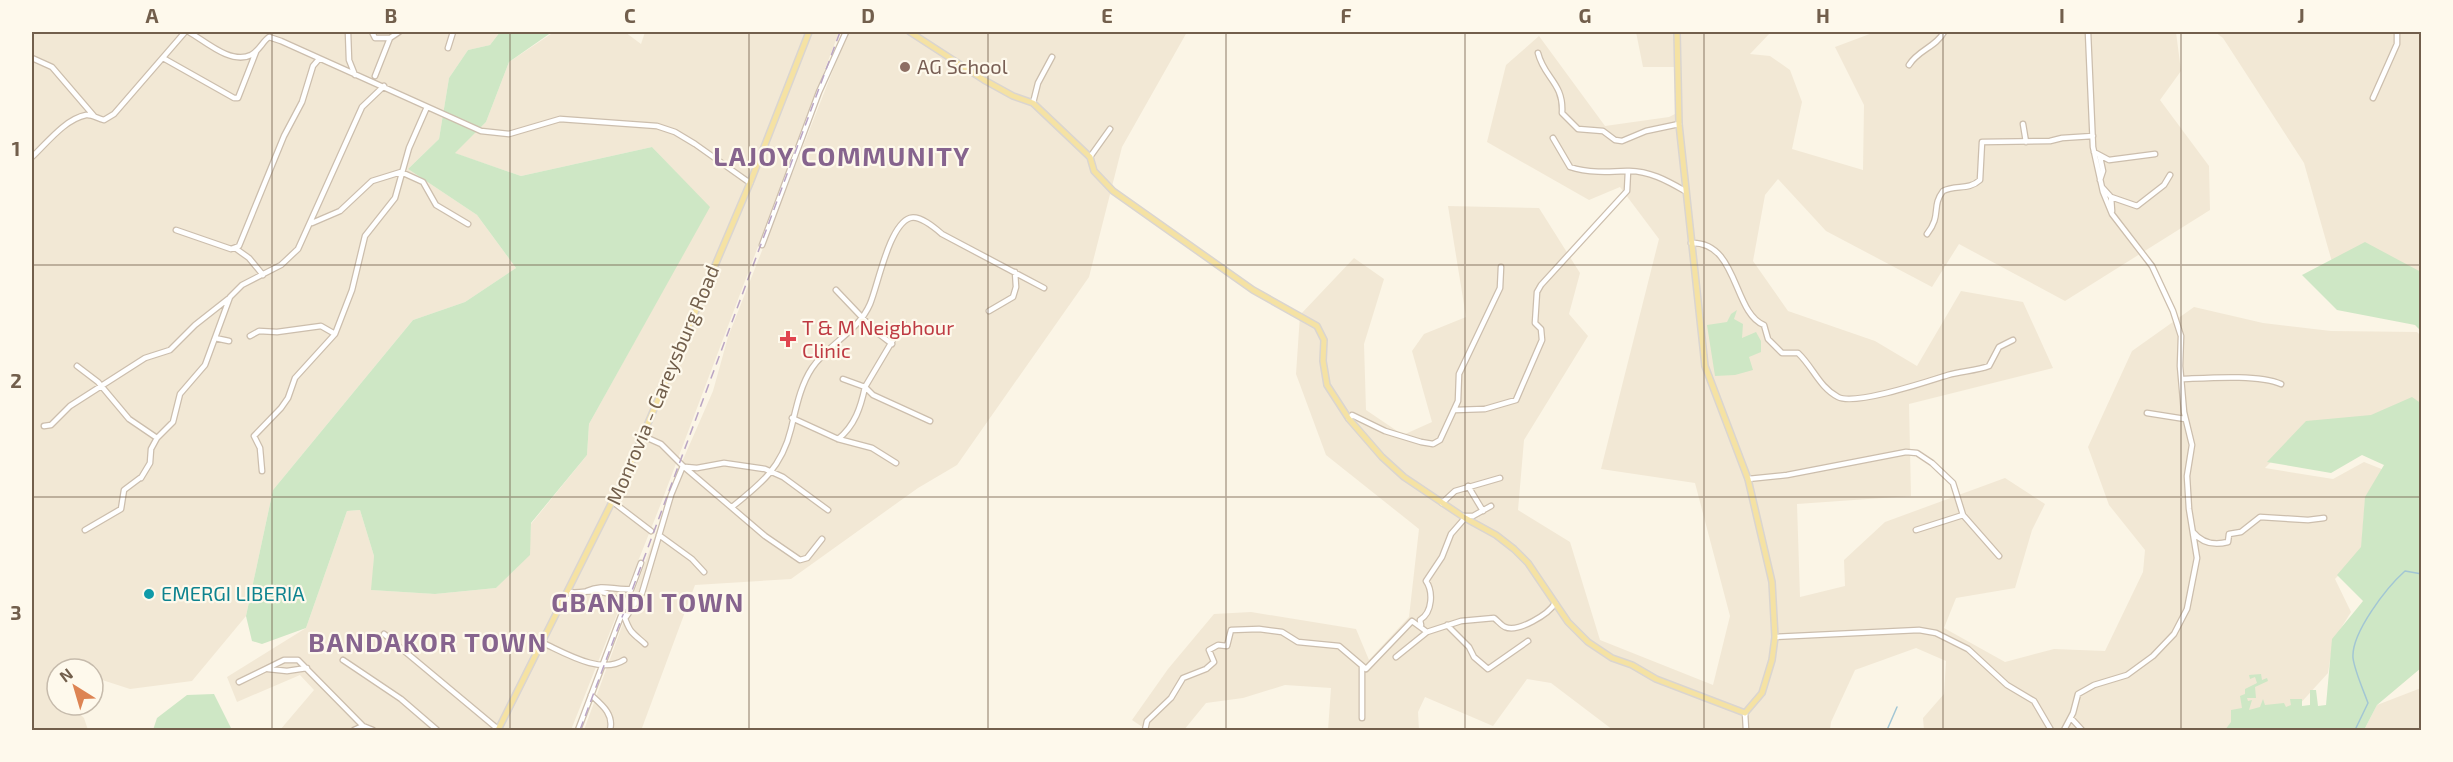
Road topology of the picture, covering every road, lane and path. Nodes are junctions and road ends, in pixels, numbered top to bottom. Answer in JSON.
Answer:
{"nodes":[{"id":1,"x":187,"y":32,"type":"edge"},
{"id":2,"x":348,"y":32,"type":"edge"},
{"id":3,"x":372,"y":32,"type":"edge"},
{"id":4,"x":399,"y":32,"type":"edge"},
{"id":5,"x":453,"y":32,"type":"edge"},
{"id":6,"x":809,"y":32,"type":"edge"},
{"id":7,"x":846,"y":32,"type":"edge"},
{"id":8,"x":910,"y":32,"type":"edge"},
{"id":9,"x":1677,"y":32,"type":"edge"},
{"id":10,"x":1944,"y":32,"type":"edge"},
{"id":11,"x":2088,"y":32,"type":"edge"},
{"id":12,"x":2397,"y":32,"type":"edge"},
{"id":13,"x":269,"y":34,"type":"edge"},
{"id":14,"x":390,"y":38,"type":"junction"},
{"id":15,"x":448,"y":48,"type":"dead end"},
{"id":16,"x":256,"y":52,"type":"junction"},
{"id":17,"x":1538,"y":53,"type":"dead end"},
{"id":18,"x":1052,"y":57,"type":"dead end"},
{"id":19,"x":32,"y":58,"type":"edge"},
{"id":20,"x":163,"y":58,"type":"junction"},
{"id":21,"x":319,"y":59,"type":"junction"},
{"id":22,"x":1909,"y":65,"type":"dead end"},
{"id":23,"x":355,"y":75,"type":"junction"},
{"id":24,"x":375,"y":76,"type":"dead end"},
{"id":25,"x":384,"y":86,"type":"junction"},
{"id":26,"x":2373,"y":98,"type":"dead end"},
{"id":27,"x":1033,"y":103,"type":"junction"},
{"id":28,"x":427,"y":107,"type":"junction"},
{"id":29,"x":94,"y":116,"type":"junction"},
{"id":30,"x":1679,"y":123,"type":"junction"},
{"id":31,"x":2023,"y":124,"type":"dead end"},
{"id":32,"x":1110,"y":129,"type":"dead end"},
{"id":33,"x":2093,"y":136,"type":"junction"},
{"id":34,"x":1553,"y":138,"type":"dead end"},
{"id":35,"x":2026,"y":142,"type":"junction"},
{"id":36,"x":2094,"y":152,"type":"junction"},
{"id":37,"x":2155,"y":154,"type":"dead end"},
{"id":38,"x":2100,"y":156,"type":"junction"},
{"id":39,"x":1090,"y":157,"type":"junction"},
{"id":40,"x":32,"y":158,"type":"edge"},
{"id":41,"x":1628,"y":171,"type":"junction"},
{"id":42,"x":401,"y":172,"type":"junction"},
{"id":43,"x":2170,"y":175,"type":"dead end"},
{"id":44,"x":2100,"y":180,"type":"junction"},
{"id":45,"x":750,"y":183,"type":"junction"},
{"id":46,"x":2102,"y":187,"type":"junction"},
{"id":47,"x":1685,"y":191,"type":"junction"},
{"id":48,"x":2111,"y":196,"type":"junction"},
{"id":49,"x":2112,"y":214,"type":"junction"},
{"id":50,"x":314,"y":220,"type":"junction"},
{"id":51,"x":468,"y":224,"type":"dead end"},
{"id":52,"x":176,"y":230,"type":"dead end"},
{"id":53,"x":1927,"y":234,"type":"dead end"},
{"id":54,"x":1691,"y":243,"type":"junction"},
{"id":55,"x":762,"y":245,"type":"dead end"},
{"id":56,"x":235,"y":248,"type":"junction"},
{"id":57,"x":1501,"y":267,"type":"dead end"},
{"id":58,"x":1014,"y":272,"type":"junction"},
{"id":59,"x":263,"y":275,"type":"junction"},
{"id":60,"x":1044,"y":288,"type":"dead end"},
{"id":61,"x":836,"y":290,"type":"dead end"},
{"id":62,"x":230,"y":297,"type":"junction"},
{"id":63,"x":989,"y":311,"type":"dead end"},
{"id":64,"x":863,"y":317,"type":"junction"},
{"id":65,"x":903,"y":323,"type":"dead end"},
{"id":66,"x":335,"y":334,"type":"junction"},
{"id":67,"x":250,"y":336,"type":"dead end"},
{"id":68,"x":215,"y":338,"type":"junction"},
{"id":69,"x":2013,"y":340,"type":"dead end"},
{"id":70,"x":229,"y":341,"type":"dead end"},
{"id":71,"x":892,"y":344,"type":"junction"},
{"id":72,"x":77,"y":366,"type":"dead end"},
{"id":73,"x":843,"y":378,"type":"dead end"},
{"id":74,"x":2182,"y":380,"type":"junction"},
{"id":75,"x":2281,"y":384,"type":"dead end"},
{"id":76,"x":100,"y":386,"type":"junction"},
{"id":77,"x":865,"y":387,"type":"junction"},
{"id":78,"x":1455,"y":410,"type":"junction"},
{"id":79,"x":2147,"y":413,"type":"dead end"},
{"id":80,"x":792,"y":418,"type":"junction"},
{"id":81,"x":1348,"y":419,"type":"junction"},
{"id":82,"x":2185,"y":419,"type":"junction"},
{"id":83,"x":930,"y":421,"type":"dead end"},
{"id":84,"x":44,"y":426,"type":"dead end"},
{"id":85,"x":643,"y":436,"type":"junction"},
{"id":86,"x":157,"y":438,"type":"junction"},
{"id":87,"x":838,"y":439,"type":"junction"},
{"id":88,"x":896,"y":463,"type":"dead end"},
{"id":89,"x":683,"y":466,"type":"junction"},
{"id":90,"x":262,"y":471,"type":"dead end"},
{"id":91,"x":772,"y":472,"type":"junction"},
{"id":92,"x":1500,"y":478,"type":"dead end"},
{"id":93,"x":1748,"y":479,"type":"junction"},
{"id":94,"x":1468,"y":486,"type":"junction"},
{"id":95,"x":614,"y":502,"type":"junction"},
{"id":96,"x":1442,"y":503,"type":"junction"},
{"id":97,"x":1491,"y":506,"type":"dead end"},
{"id":98,"x":732,"y":507,"type":"junction"},
{"id":99,"x":828,"y":510,"type":"dead end"},
{"id":100,"x":1483,"y":511,"type":"junction"},
{"id":101,"x":1963,"y":515,"type":"junction"},
{"id":102,"x":1463,"y":516,"type":"junction"},
{"id":103,"x":2324,"y":518,"type":"dead end"},
{"id":104,"x":85,"y":530,"type":"dead end"},
{"id":105,"x":1916,"y":530,"type":"dead end"},
{"id":106,"x":2191,"y":530,"type":"junction"},
{"id":107,"x":651,"y":531,"type":"dead end"},
{"id":108,"x":659,"y":535,"type":"junction"},
{"id":109,"x":822,"y":539,"type":"dead end"},
{"id":110,"x":1999,"y":556,"type":"dead end"},
{"id":111,"x":641,"y":563,"type":"dead end"},
{"id":112,"x":704,"y":572,"type":"dead end"},
{"id":113,"x":631,"y":589,"type":"junction"},
{"id":114,"x":569,"y":592,"type":"junction"},
{"id":115,"x":582,"y":594,"type":"junction"},
{"id":116,"x":566,"y":600,"type":"junction"},
{"id":117,"x":1555,"y":603,"type":"junction"},
{"id":118,"x":623,"y":610,"type":"junction"},
{"id":119,"x":626,"y":617,"type":"junction"},
{"id":120,"x":1421,"y":625,"type":"junction"},
{"id":121,"x":1447,"y":626,"type":"junction"},
{"id":122,"x":1427,"y":632,"type":"junction"},
{"id":123,"x":384,"y":634,"type":"dead end"},
{"id":124,"x":1775,"y":637,"type":"junction"},
{"id":125,"x":1528,"y":641,"type":"dead end"},
{"id":126,"x":543,"y":643,"type":"junction"},
{"id":127,"x":645,"y":644,"type":"dead end"},
{"id":128,"x":1396,"y":657,"type":"dead end"},
{"id":129,"x":343,"y":660,"type":"dead end"},
{"id":130,"x":624,"y":660,"type":"dead end"},
{"id":131,"x":602,"y":664,"type":"junction"},
{"id":132,"x":1362,"y":667,"type":"junction"},
{"id":133,"x":307,"y":668,"type":"junction"},
{"id":134,"x":268,"y":669,"type":"junction"},
{"id":135,"x":239,"y":682,"type":"dead end"},
{"id":136,"x":591,"y":695,"type":"junction"},
{"id":137,"x":1745,"y":713,"type":"junction"},
{"id":138,"x":1362,"y":718,"type":"dead end"},
{"id":139,"x":2071,"y":718,"type":"junction"},
{"id":140,"x":363,"y":726,"type":"junction"},
{"id":141,"x":354,"y":730,"type":"edge"},
{"id":142,"x":373,"y":730,"type":"edge"},
{"id":143,"x":434,"y":730,"type":"edge"},
{"id":144,"x":498,"y":730,"type":"edge"},
{"id":145,"x":578,"y":730,"type":"edge"},
{"id":146,"x":610,"y":730,"type":"edge"},
{"id":147,"x":1145,"y":730,"type":"edge"},
{"id":148,"x":1746,"y":730,"type":"edge"},
{"id":149,"x":2051,"y":730,"type":"edge"},
{"id":150,"x":2064,"y":730,"type":"edge"},
{"id":151,"x":2082,"y":730,"type":"edge"}],
"edges":[{"from":1,"to":16,"type":"street"},
{"from":1,"to":20,"type":"street"},
{"from":2,"to":23,"type":"street"},
{"from":3,"to":14,"type":"street"},
{"from":4,"to":14,"type":"street"},
{"from":5,"to":15,"type":"street"},
{"from":6,"to":45,"type":"main road","name":"Monrovia - Careysburg Road"},
{"from":7,"to":55,"type":"street"},
{"from":8,"to":27,"type":"main road"},
{"from":9,"to":30,"type":"main road"},
{"from":10,"to":22,"type":"street"},
{"from":11,"to":33,"type":"street"},
{"from":12,"to":26,"type":"street"},
{"from":13,"to":16,"type":"street"},
{"from":13,"to":21,"type":"street"},
{"from":14,"to":24,"type":"street"},
{"from":16,"to":20,"type":"street"},
{"from":17,"to":30,"type":"street"},
{"from":18,"to":27,"type":"street"},
{"from":19,"to":29,"type":"street"},
{"from":20,"to":29,"type":"street"},
{"from":21,"to":23,"type":"street"},
{"from":21,"to":56,"type":"street"},
{"from":23,"to":25,"type":"street"},
{"from":25,"to":28,"type":"street"},
{"from":25,"to":50,"type":"street"},
{"from":27,"to":39,"type":"main road"},
{"from":28,"to":42,"type":"street"},
{"from":28,"to":45,"type":"street"},
{"from":29,"to":40,"type":"street"},
{"from":30,"to":47,"type":"main road"},
{"from":31,"to":35,"type":"street"},
{"from":32,"to":39,"type":"street"},
{"from":33,"to":35,"type":"street"},
{"from":33,"to":36,"type":"street"},
{"from":34,"to":41,"type":"street"},
{"from":35,"to":53,"type":"street"},
{"from":36,"to":38,"type":"street"},
{"from":36,"to":44,"type":"street"},
{"from":37,"to":38,"type":"street"},
{"from":38,"to":44,"type":"street"},
{"from":39,"to":81,"type":"main road"},
{"from":41,"to":47,"type":"street"},
{"from":41,"to":78,"type":"street"},
{"from":42,"to":50,"type":"street"},
{"from":42,"to":51,"type":"street"},
{"from":42,"to":66,"type":"street"},
{"from":43,"to":48,"type":"street"},
{"from":44,"to":46,"type":"street"},
{"from":45,"to":85,"type":"main road","name":"Monrovia - Careysburg Road"},
{"from":46,"to":48,"type":"street"},
{"from":46,"to":49,"type":"street"},
{"from":47,"to":54,"type":"main road"},
{"from":48,"to":49,"type":"street"},
{"from":49,"to":74,"type":"street"},
{"from":50,"to":59,"type":"street"},
{"from":52,"to":56,"type":"street"},
{"from":54,"to":69,"type":"street"},
{"from":54,"to":93,"type":"main road"},
{"from":56,"to":59,"type":"street"},
{"from":57,"to":78,"type":"street"},
{"from":58,"to":60,"type":"street"},
{"from":58,"to":63,"type":"street"},
{"from":58,"to":64,"type":"street"},
{"from":59,"to":62,"type":"street"},
{"from":61,"to":64,"type":"street"},
{"from":62,"to":68,"type":"street"},
{"from":62,"to":76,"type":"street"},
{"from":64,"to":71,"type":"street"},
{"from":64,"to":80,"type":"street"},
{"from":65,"to":71,"type":"street"},
{"from":66,"to":67,"type":"street"},
{"from":66,"to":90,"type":"street"},
{"from":68,"to":70,"type":"street"},
{"from":68,"to":86,"type":"street"},
{"from":71,"to":77,"type":"street"},
{"from":72,"to":76,"type":"street"},
{"from":73,"to":77,"type":"street"},
{"from":74,"to":75,"type":"street"},
{"from":74,"to":82,"type":"street"},
{"from":76,"to":84,"type":"street"},
{"from":76,"to":86,"type":"street"},
{"from":77,"to":83,"type":"street"},
{"from":77,"to":87,"type":"street"},
{"from":78,"to":81,"type":"street"},
{"from":79,"to":82,"type":"street"},
{"from":80,"to":87,"type":"street"},
{"from":80,"to":91,"type":"street"},
{"from":81,"to":96,"type":"main road"},
{"from":82,"to":106,"type":"street"},
{"from":85,"to":89,"type":"street"},
{"from":85,"to":95,"type":"main road","name":"Monrovia - Careysburg Road"},
{"from":86,"to":104,"type":"street"},
{"from":87,"to":88,"type":"street"},
{"from":89,"to":91,"type":"street"},
{"from":89,"to":98,"type":"street"},
{"from":89,"to":108,"type":"street"},
{"from":91,"to":98,"type":"street"},
{"from":91,"to":99,"type":"street"},
{"from":92,"to":94,"type":"street"},
{"from":93,"to":101,"type":"street"},
{"from":93,"to":124,"type":"main road"},
{"from":94,"to":96,"type":"street"},
{"from":94,"to":100,"type":"street"},
{"from":95,"to":107,"type":"street"},
{"from":95,"to":114,"type":"main road","name":"Monrovia - Careysburg Road"},
{"from":96,"to":102,"type":"main road"},
{"from":97,"to":100,"type":"street"},
{"from":98,"to":109,"type":"street"},
{"from":100,"to":102,"type":"street"},
{"from":101,"to":105,"type":"street"},
{"from":101,"to":110,"type":"street"},
{"from":102,"to":117,"type":"main road"},
{"from":102,"to":120,"type":"street"},
{"from":103,"to":106,"type":"street"},
{"from":106,"to":139,"type":"street"},
{"from":108,"to":112,"type":"street"},
{"from":108,"to":119,"type":"street"},
{"from":111,"to":113,"type":"street"},
{"from":113,"to":115,"type":"street"},
{"from":113,"to":118,"type":"street"},
{"from":114,"to":115,"type":"street"},
{"from":114,"to":116,"type":"main road","name":"Monrovia - Careysburg Road"},
{"from":115,"to":116,"type":"street"},
{"from":115,"to":118,"type":"street"},
{"from":116,"to":126,"type":"main road","name":"Monrovia - Careysburg Road"},
{"from":117,"to":121,"type":"street"},
{"from":117,"to":137,"type":"main road"},
{"from":118,"to":119,"type":"street"},
{"from":118,"to":131,"type":"street"},
{"from":119,"to":127,"type":"street"},
{"from":120,"to":122,"type":"street"},
{"from":120,"to":132,"type":"street"},
{"from":121,"to":122,"type":"street"},
{"from":121,"to":125,"type":"street"},
{"from":122,"to":128,"type":"street"},
{"from":123,"to":144,"type":"street"},
{"from":124,"to":137,"type":"main road"},
{"from":124,"to":149,"type":"street"},
{"from":126,"to":131,"type":"street"},
{"from":126,"to":144,"type":"main road","name":"Monrovia - Careysburg Road"},
{"from":129,"to":143,"type":"street"},
{"from":130,"to":131,"type":"street"},
{"from":131,"to":136,"type":"street"},
{"from":132,"to":138,"type":"street"},
{"from":132,"to":147,"type":"street"},
{"from":133,"to":134,"type":"street"},
{"from":133,"to":134,"type":"street"},
{"from":133,"to":140,"type":"street"},
{"from":134,"to":135,"type":"street"},
{"from":136,"to":145,"type":"street"},
{"from":136,"to":146,"type":"street"},
{"from":137,"to":148,"type":"street"},
{"from":139,"to":150,"type":"street"},
{"from":139,"to":151,"type":"street"},
{"from":140,"to":141,"type":"street"},
{"from":140,"to":142,"type":"street"}]}
